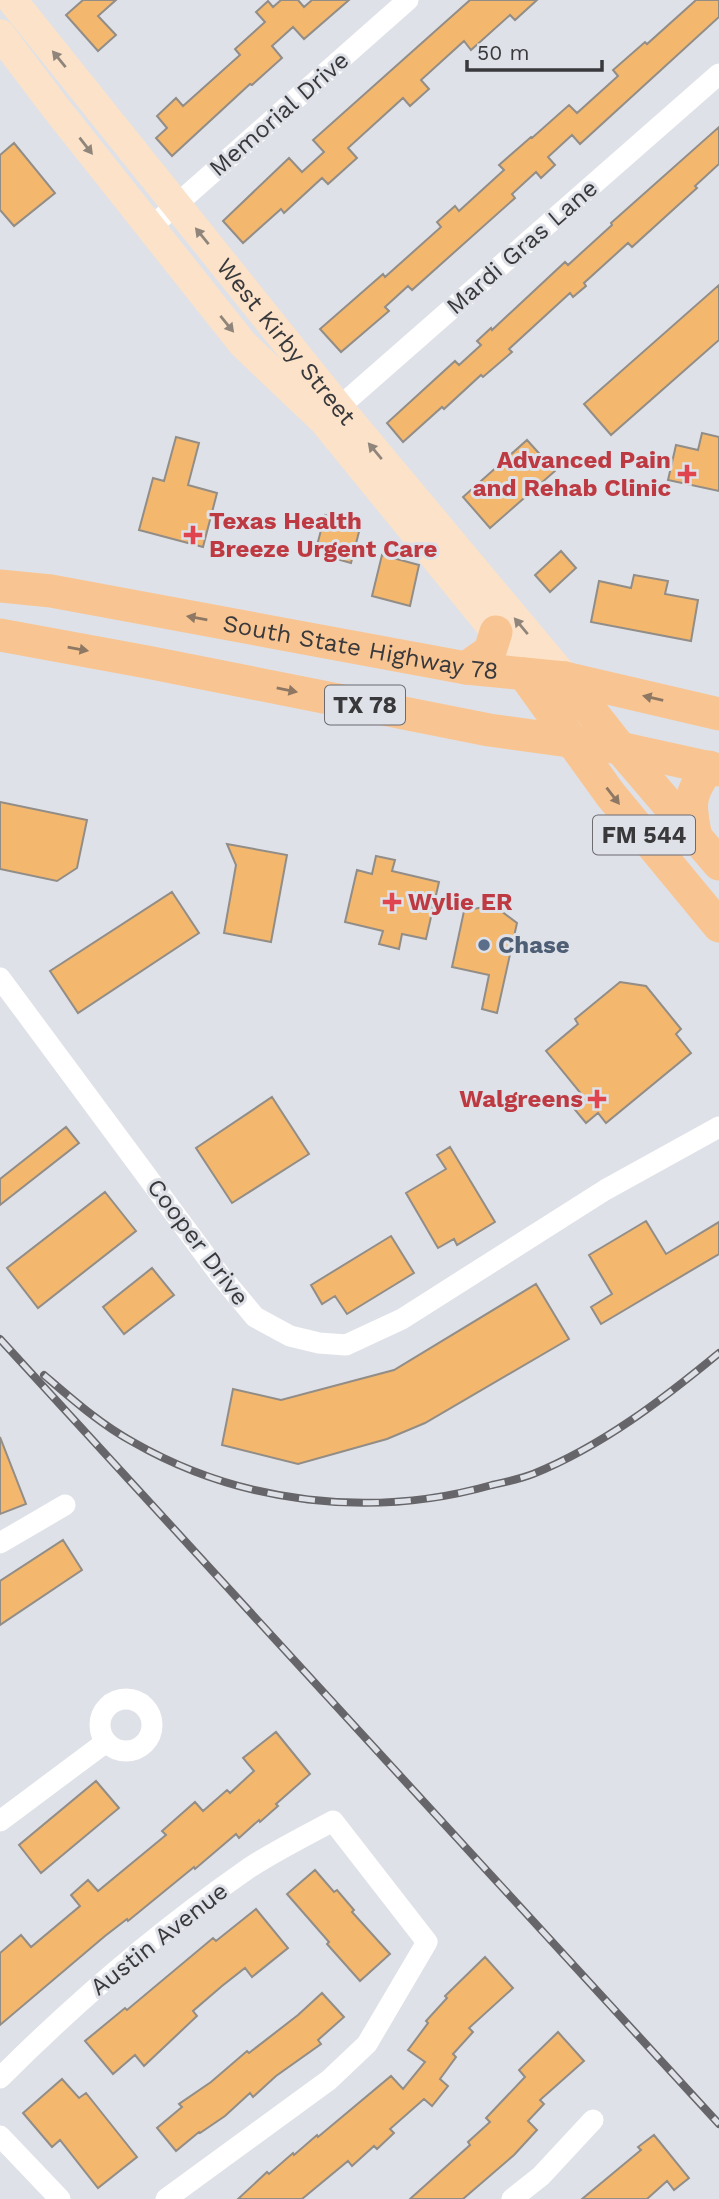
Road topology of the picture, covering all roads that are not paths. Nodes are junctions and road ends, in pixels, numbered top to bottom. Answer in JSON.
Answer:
{"nodes":[{"id":1,"x":408,"y":0,"type":"edge"},
{"id":2,"x":12,"y":5,"type":"edge"},
{"id":3,"x":0,"y":34,"type":"edge"},
{"id":4,"x":719,"y":74,"type":"edge"},
{"id":5,"x":176,"y":205,"type":"junction"},
{"id":6,"x":150,"y":229,"type":"junction"},
{"id":7,"x":332,"y":414,"type":"junction"},
{"id":8,"x":0,"y":586,"type":"edge"},
{"id":9,"x":51,"y":591,"type":"junction"},
{"id":10,"x":496,"y":632,"type":"junction"},
{"id":11,"x":0,"y":635,"type":"edge"},
{"id":12,"x":37,"y":642,"type":"junction"},
{"id":13,"x":466,"y":667,"type":"junction"},
{"id":14,"x":524,"y":674,"type":"junction"},
{"id":15,"x":565,"y":678,"type":"junction"},
{"id":16,"x":719,"y":714,"type":"edge"},
{"id":17,"x":572,"y":741,"type":"junction"},
{"id":18,"x":620,"y":748,"type":"junction"},
{"id":19,"x":714,"y":768,"type":"edge"},
{"id":20,"x":696,"y":837,"type":"junction"},
{"id":21,"x":719,"y":864,"type":"edge"},
{"id":22,"x":719,"y":926,"type":"edge"},
{"id":23,"x":0,"y":978,"type":"edge"},
{"id":24,"x":719,"y":1127,"type":"edge"},
{"id":25,"x":65,"y":1505,"type":"dead end"},
{"id":26,"x":0,"y":1543,"type":"edge"},
{"id":27,"x":106,"y":1742,"type":"dead end"},
{"id":28,"x":0,"y":1821,"type":"edge"},
{"id":29,"x":0,"y":2078,"type":"edge"},
{"id":30,"x":593,"y":2120,"type":"dead end"},
{"id":31,"x":0,"y":2136,"type":"edge"},
{"id":32,"x":60,"y":2199,"type":"edge"},
{"id":33,"x":166,"y":2199,"type":"edge"},
{"id":34,"x":512,"y":2199,"type":"edge"}],
"edges":[{"from":1,"to":5,"type":"street","name":"Memorial Drive"},
{"from":5,"to":2,"type":"main road","name":"West Kirby Street","one_way":true},
{"from":3,"to":6,"type":"main road","name":"West Kirby Street","one_way":true},
{"from":4,"to":7,"type":"street","name":"Mardi Gras Lane"},
{"from":5,"to":6,"type":"street","name":"Memorial Drive"},
{"from":7,"to":5,"type":"main road","name":"West Kirby Street","one_way":true},
{"from":6,"to":7,"type":"main road","name":"West Kirby Street","one_way":true},
{"from":7,"to":10,"type":"main road","name":"West Kirby Street"},
{"from":15,"to":7,"type":"main road","name":"West Kirby Street","one_way":true},
{"from":8,"to":9,"type":"main road","name":"South State Highway 78","number":"TX 78"},
{"from":9,"to":12,"type":"main road"},
{"from":13,"to":9,"type":"main road","name":"South State Highway 78","number":"TX 78","one_way":true},
{"from":10,"to":13,"type":"main road"},
{"from":10,"to":14,"type":"main road","name":"West Kirby Street"},
{"from":11,"to":12,"type":"main road","number":"TX 78"},
{"from":12,"to":17,"type":"main road","number":"TX 78","one_way":true},
{"from":13,"to":14,"type":"main road","name":"South State Highway 78","number":"TX 78"},
{"from":14,"to":15,"type":"main road","name":"South State Highway 78","number":"TX 78"},
{"from":14,"to":17,"type":"main road","name":"FM 544","number":"FM 544"},
{"from":16,"to":15,"type":"main road","name":"South State Highway 78","number":"TX 78","one_way":true},
{"from":15,"to":18,"type":"main road","name":"FM 544","number":"FM 544"},
{"from":17,"to":18,"type":"main road","number":"TX 78"},
{"from":17,"to":22,"type":"main road","name":"FM 544","number":"FM 544","one_way":true},
{"from":18,"to":19,"type":"main road","number":"TX 78"},
{"from":18,"to":20,"type":"main road","name":"FM 544","number":"FM 544"},
{"from":19,"to":20,"type":"main road"},
{"from":20,"to":21,"type":"main road","name":"FM 544","number":"FM 544"},
{"from":23,"to":24,"type":"street","name":"Cooper Drive"},
{"from":25,"to":26,"type":"street"},
{"from":27,"to":28,"type":"street"},
{"from":29,"to":33,"type":"street","name":"Austin Avenue"},
{"from":30,"to":34,"type":"street"},
{"from":31,"to":32,"type":"street"}]}
